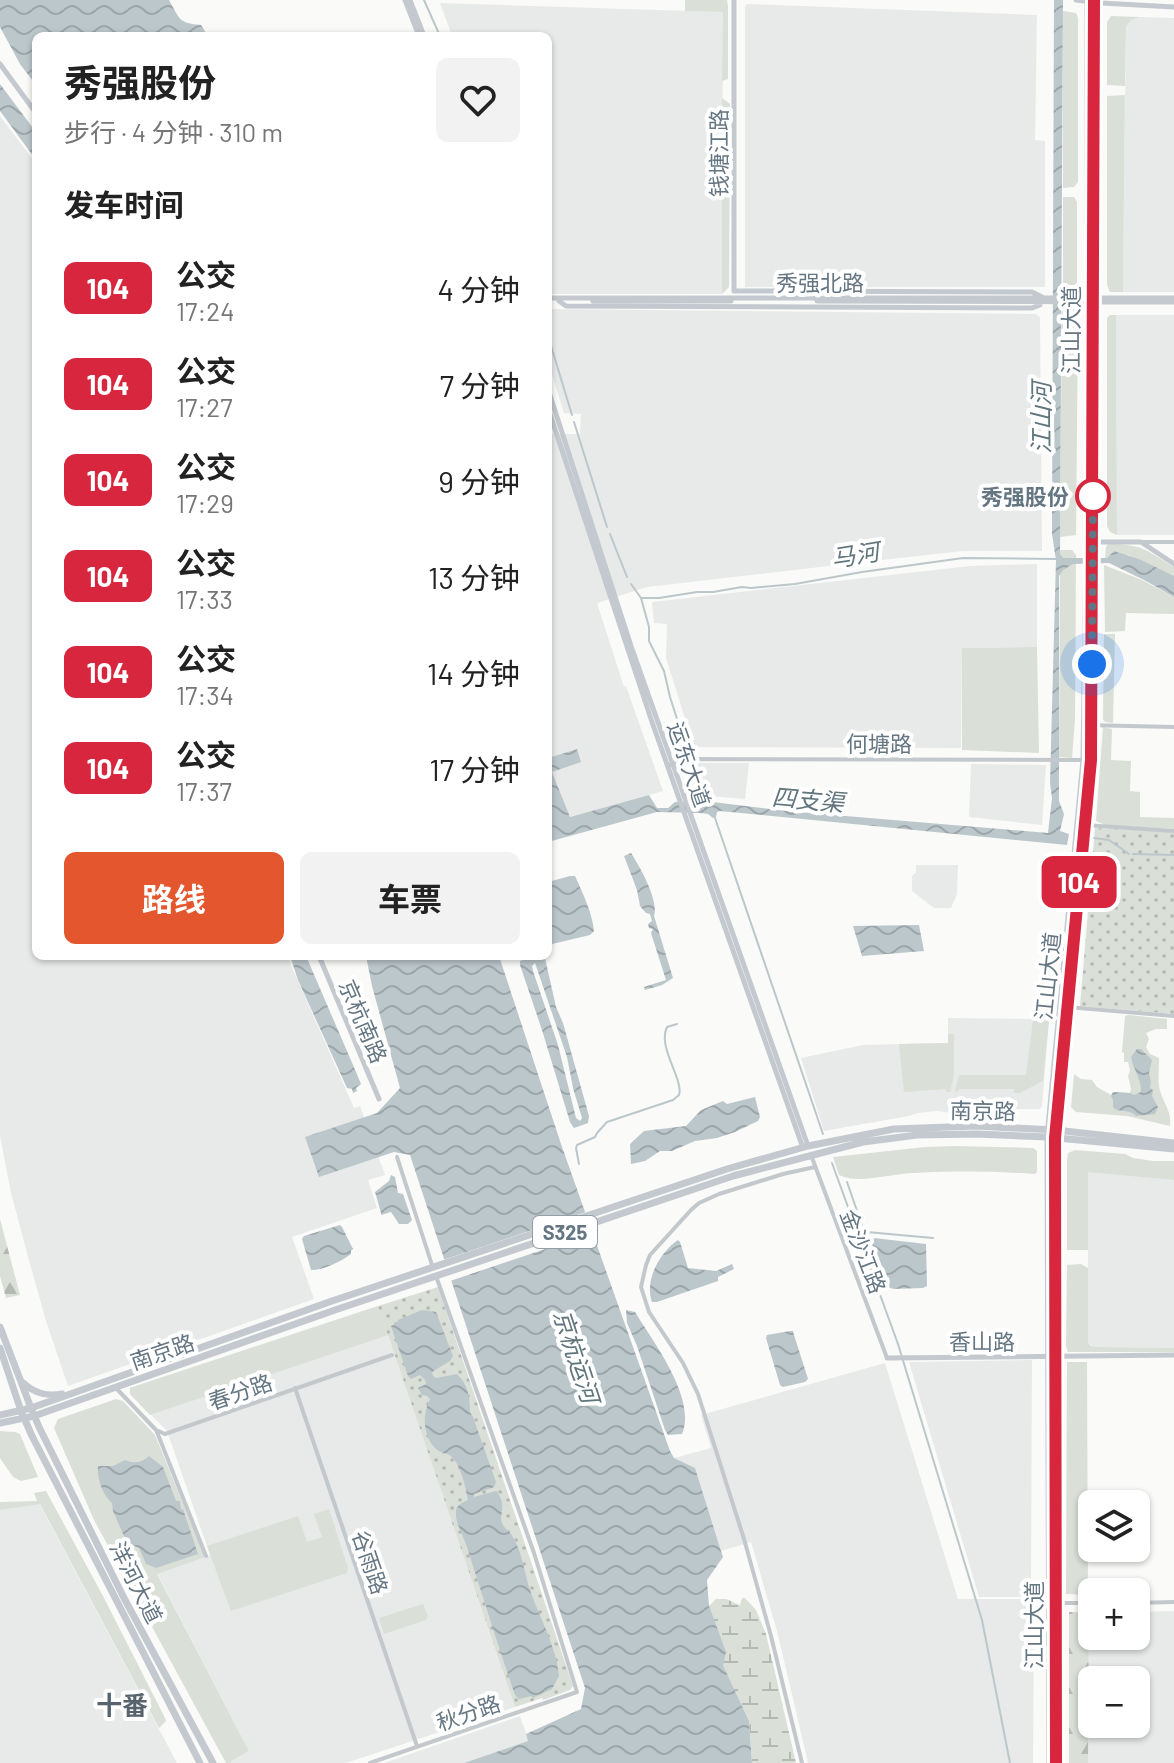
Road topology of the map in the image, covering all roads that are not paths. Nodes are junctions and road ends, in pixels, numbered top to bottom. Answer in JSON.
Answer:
{"nodes":[{"id":1,"x":408,"y":0,"type":"edge"},
{"id":2,"x":734,"y":0,"type":"edge"},
{"id":3,"x":1076,"y":0,"type":"edge"},
{"id":4,"x":1090,"y":1,"type":"edge"},
{"id":5,"x":1174,"y":7,"type":"edge"},
{"id":6,"x":420,"y":32,"type":"edge"},
{"id":7,"x":0,"y":64,"type":"edge"},
{"id":8,"x":32,"y":108,"type":"edge"},
{"id":9,"x":552,"y":299,"type":"edge"},
{"id":10,"x":734,"y":299,"type":"junction"},
{"id":11,"x":552,"y":300,"type":"edge"},
{"id":12,"x":1174,"y":300,"type":"edge"},
{"id":13,"x":1047,"y":301,"type":"junction"},
{"id":14,"x":1089,"y":301,"type":"junction"},
{"id":15,"x":552,"y":401,"type":"edge"},
{"id":16,"x":552,"y":420,"type":"edge"},
{"id":17,"x":1093,"y":542,"type":"junction"},
{"id":18,"x":1141,"y":542,"type":"junction"},
{"id":19,"x":1174,"y":542,"type":"edge"},
{"id":20,"x":1174,"y":564,"type":"edge"},
{"id":21,"x":1084,"y":725,"type":"junction"},
{"id":22,"x":1092,"y":726,"type":"junction"},
{"id":23,"x":1174,"y":727,"type":"edge"},
{"id":24,"x":1087,"y":760,"type":"junction"},
{"id":25,"x":670,"y":764,"type":"junction"},
{"id":26,"x":1084,"y":825,"type":"junction"},
{"id":27,"x":1174,"y":831,"type":"edge"},
{"id":28,"x":321,"y":960,"type":"edge"},
{"id":29,"x":1067,"y":1007,"type":"junction"},
{"id":30,"x":1174,"y":1016,"type":"edge"},
{"id":31,"x":379,"y":1099,"type":"dead end"},
{"id":32,"x":1051,"y":1134,"type":"junction"},
{"id":33,"x":1174,"y":1143,"type":"edge"},
{"id":34,"x":1174,"y":1149,"type":"edge"},
{"id":35,"x":803,"y":1152,"type":"junction"},
{"id":36,"x":397,"y":1157,"type":"dead end"},
{"id":37,"x":815,"y":1167,"type":"junction"},
{"id":38,"x":0,"y":1327,"type":"edge"},
{"id":39,"x":0,"y":1348,"type":"edge"},
{"id":40,"x":392,"y":1355,"type":"dead end"},
{"id":41,"x":1174,"y":1355,"type":"edge"},
{"id":42,"x":1051,"y":1357,"type":"junction"},
{"id":43,"x":887,"y":1358,"type":"joint"},
{"id":44,"x":121,"y":1376,"type":"junction"},
{"id":45,"x":20,"y":1380,"type":"junction"},
{"id":46,"x":115,"y":1387,"type":"junction"},
{"id":47,"x":295,"y":1388,"type":"junction"},
{"id":48,"x":32,"y":1412,"type":"junction"},
{"id":49,"x":0,"y":1415,"type":"edge"},
{"id":50,"x":23,"y":1415,"type":"junction"},
{"id":51,"x":0,"y":1423,"type":"edge"},
{"id":52,"x":156,"y":1430,"type":"junction"},
{"id":53,"x":165,"y":1434,"type":"junction"},
{"id":54,"x":162,"y":1445,"type":"junction"},
{"id":55,"x":206,"y":1556,"type":"dead end"},
{"id":56,"x":1174,"y":1602,"type":"edge"},
{"id":57,"x":1052,"y":1603,"type":"junction"},
{"id":58,"x":1078,"y":1603,"type":"edge"},
{"id":59,"x":1150,"y":1603,"type":"edge"},
{"id":60,"x":417,"y":1747,"type":"junction"},
{"id":61,"x":200,"y":1763,"type":"edge"},
{"id":62,"x":213,"y":1763,"type":"edge"},
{"id":63,"x":370,"y":1763,"type":"edge"},
{"id":64,"x":802,"y":1763,"type":"edge"},
{"id":65,"x":1049,"y":1763,"type":"edge"},
{"id":66,"x":1056,"y":1763,"type":"edge"}],
"edges":[{"from":1,"to":6,"type":"main road"},
{"from":2,"to":10,"type":"main road","name":"钱塘江路"},
{"from":3,"to":4,"type":"main road"},
{"from":4,"to":5,"type":"main road"},
{"from":4,"to":14,"type":"main road","name":"江山大道"},
{"from":7,"to":8,"type":"main road"},
{"from":9,"to":10,"type":"main road","name":"秀强北路"},
{"from":10,"to":11,"type":"main road","name":"秀强北路"},
{"from":10,"to":13,"type":"main road","name":"秀强北路"},
{"from":10,"to":13,"type":"main road"},
{"from":12,"to":14,"type":"main road","name":"秀强北路"},
{"from":13,"to":14,"type":"main road","name":"秀强北路"},
{"from":14,"to":17,"type":"main road","name":"江山大道"},
{"from":14,"to":21,"type":"main road","name":"江山大道"},
{"from":15,"to":25,"type":"main road","name":"运东大道"},
{"from":16,"to":25,"type":"main road","name":"运东大道"},
{"from":17,"to":18,"type":"main road"},
{"from":17,"to":22,"type":"main road","name":"江山大道"},
{"from":18,"to":19,"type":"street"},
{"from":18,"to":20,"type":"main road"},
{"from":21,"to":22,"type":"street"},
{"from":21,"to":24,"type":"main road","name":"江山大道"},
{"from":22,"to":23,"type":"street"},
{"from":22,"to":24,"type":"main road","name":"江山大道"},
{"from":24,"to":25,"type":"street","name":"何塘路"},
{"from":24,"to":26,"type":"main road","name":"江山大道"},
{"from":24,"to":32,"type":"main road","name":"江山大道"},
{"from":25,"to":35,"type":"main road","name":"运东大道"},
{"from":26,"to":27,"type":"street"},
{"from":26,"to":29,"type":"main road","name":"江山大道"},
{"from":28,"to":31,"type":"main road","name":"京杭南路"},
{"from":29,"to":30,"type":"street"},
{"from":29,"to":32,"type":"main road","name":"江山大道"},
{"from":32,"to":33,"type":"main road","name":"南京路","number":"S325"},
{"from":32,"to":34,"type":"main road","name":"南京路","number":"S325"},
{"from":32,"to":35,"type":"main road","name":"南京路","number":"S325"},
{"from":32,"to":42,"type":"main road","name":"江山大道"},
{"from":35,"to":37,"type":"street","name":"金沙江路"},
{"from":35,"to":44,"type":"main road","name":"南京路","number":"S325"},
{"from":35,"to":46,"type":"main road","name":"南京路","number":"S325"},
{"from":36,"to":60,"type":"street","name":"秋分路"},
{"from":37,"to":43,"type":"street","name":"金沙江路"},
{"from":37,"to":64,"type":"street"},
{"from":38,"to":45,"type":"main road","name":"洋河大道"},
{"from":39,"to":50,"type":"main road","name":"洋河大道"},
{"from":40,"to":47,"type":"street","name":"春分路"},
{"from":41,"to":42,"type":"main road","name":"香山路"},
{"from":42,"to":43,"type":"main road","name":"香山路"},
{"from":42,"to":57,"type":"main road","name":"江山大道"},
{"from":44,"to":45,"type":"main road"},
{"from":44,"to":48,"type":"main road","name":"南京路","number":"S325"},
{"from":45,"to":48,"type":"main road","name":"洋河大道"},
{"from":46,"to":48,"type":"main road","name":"南京路","number":"S325"},
{"from":46,"to":52,"type":"street"},
{"from":47,"to":53,"type":"street","name":"春分路"},
{"from":47,"to":60,"type":"street","name":"谷雨路"},
{"from":48,"to":50,"type":"main road","name":"南京路","number":"S325"},
{"from":48,"to":62,"type":"main road","name":"洋河大道"},
{"from":49,"to":50,"type":"main road","name":"南京路","number":"S325"},
{"from":50,"to":51,"type":"main road","name":"南京路","number":"S325"},
{"from":50,"to":61,"type":"main road","name":"洋河大道"},
{"from":52,"to":53,"type":"street"},
{"from":52,"to":54,"type":"street"},
{"from":53,"to":54,"type":"street"},
{"from":54,"to":55,"type":"street"},
{"from":56,"to":59,"type":"street"},
{"from":57,"to":58,"type":"street"},
{"from":57,"to":65,"type":"main road","name":"江山大道"},
{"from":57,"to":66,"type":"main road","name":"江山大道"},
{"from":60,"to":63,"type":"street","name":"秋分路"}]}
